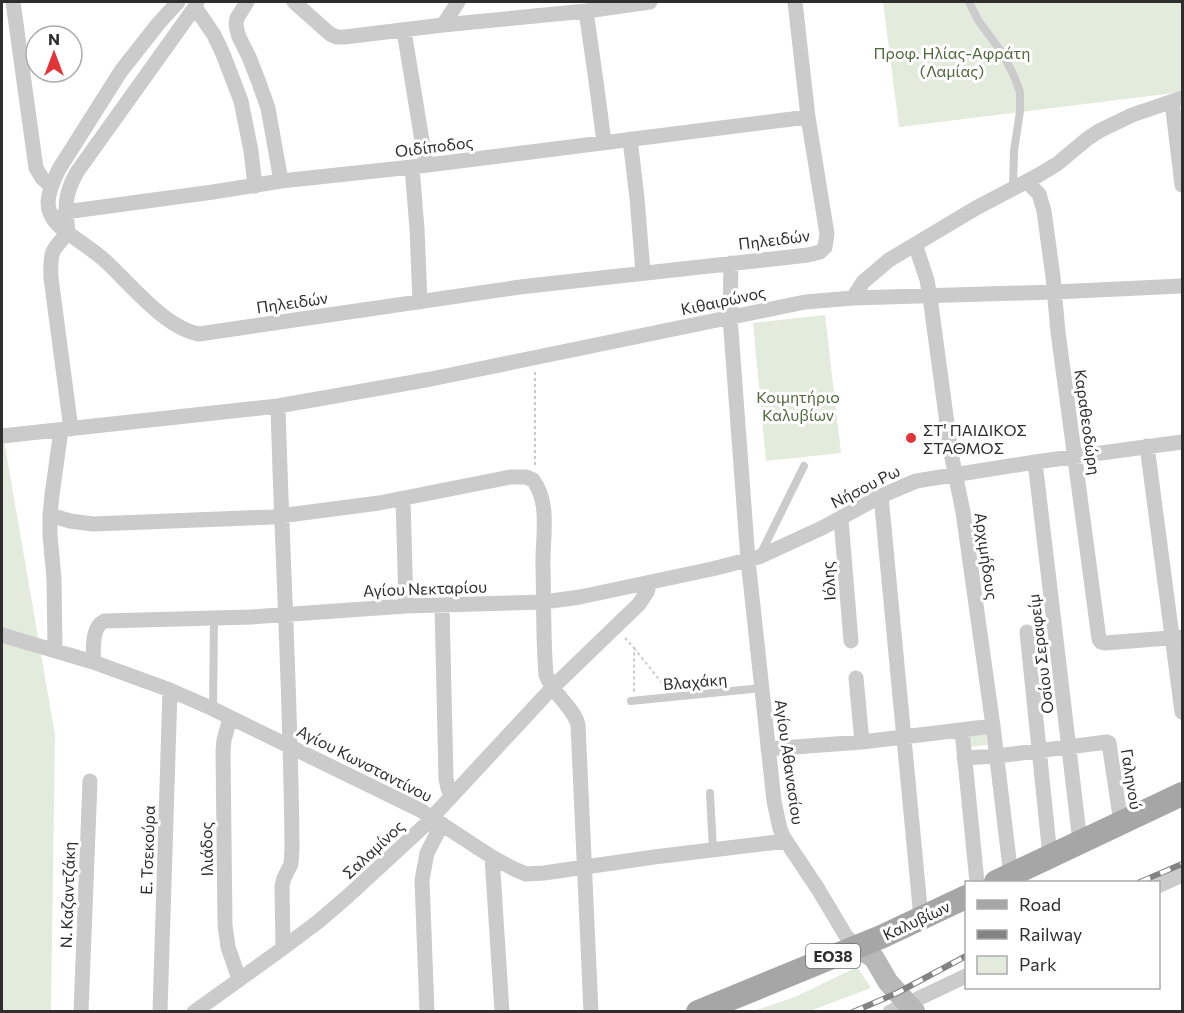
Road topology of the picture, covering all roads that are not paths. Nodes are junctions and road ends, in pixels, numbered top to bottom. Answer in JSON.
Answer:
{"nodes":[{"id":1,"x":13,"y":2,"type":"edge"},
{"id":2,"x":178,"y":2,"type":"edge"},
{"id":3,"x":247,"y":2,"type":"edge"},
{"id":4,"x":294,"y":2,"type":"edge"},
{"id":5,"x":458,"y":2,"type":"edge"},
{"id":6,"x":650,"y":2,"type":"edge"},
{"id":7,"x":795,"y":2,"type":"edge"},
{"id":8,"x":969,"y":2,"type":"edge"},
{"id":9,"x":196,"y":4,"type":"edge"},
{"id":10,"x":586,"y":11,"type":"junction"},
{"id":11,"x":443,"y":25,"type":"junction"},
{"id":12,"x":404,"y":31,"type":"junction"},
{"id":13,"x":1177,"y":100,"type":"edge"},
{"id":14,"x":808,"y":117,"type":"junction"},
{"id":15,"x":630,"y":139,"type":"junction"},
{"id":16,"x":604,"y":142,"type":"junction"},
{"id":17,"x":419,"y":166,"type":"junction"},
{"id":18,"x":281,"y":181,"type":"junction"},
{"id":19,"x":1182,"y":184,"type":"edge"},
{"id":20,"x":51,"y":186,"type":"junction"},
{"id":21,"x":255,"y":186,"type":"junction"},
{"id":22,"x":1020,"y":186,"type":"junction"},
{"id":23,"x":65,"y":212,"type":"junction"},
{"id":24,"x":68,"y":233,"type":"junction"},
{"id":25,"x":915,"y":244,"type":"junction"},
{"id":26,"x":730,"y":263,"type":"junction"},
{"id":27,"x":643,"y":272,"type":"junction"},
{"id":28,"x":1182,"y":286,"type":"edge"},
{"id":29,"x":1054,"y":292,"type":"junction"},
{"id":30,"x":930,"y":297,"type":"junction"},
{"id":31,"x":853,"y":298,"type":"junction"},
{"id":32,"x":420,"y":302,"type":"junction"},
{"id":33,"x":729,"y":317,"type":"junction"},
{"id":34,"x":278,"y":406,"type":"junction"},
{"id":35,"x":66,"y":430,"type":"junction"},
{"id":36,"x":2,"y":436,"type":"edge"},
{"id":37,"x":1182,"y":441,"type":"edge"},
{"id":38,"x":1147,"y":446,"type":"junction"},
{"id":39,"x":1074,"y":456,"type":"junction"},
{"id":40,"x":1035,"y":462,"type":"junction"},
{"id":41,"x":804,"y":466,"type":"dead end"},
{"id":42,"x":955,"y":474,"type":"junction"},
{"id":43,"x":881,"y":496,"type":"junction"},
{"id":44,"x":403,"y":499,"type":"junction"},
{"id":45,"x":51,"y":515,"type":"junction"},
{"id":46,"x":281,"y":516,"type":"junction"},
{"id":47,"x":841,"y":519,"type":"junction"},
{"id":48,"x":754,"y":558,"type":"junction"},
{"id":49,"x":650,"y":583,"type":"junction"},
{"id":50,"x":544,"y":602,"type":"junction"},
{"id":51,"x":442,"y":605,"type":"junction"},
{"id":52,"x":406,"y":606,"type":"junction"},
{"id":53,"x":286,"y":615,"type":"junction"},
{"id":54,"x":214,"y":618,"type":"junction"},
{"id":55,"x":1027,"y":632,"type":"dead end"},
{"id":56,"x":2,"y":634,"type":"edge"},
{"id":57,"x":1177,"y":637,"type":"edge"},
{"id":58,"x":850,"y":641,"type":"dead end"},
{"id":59,"x":55,"y":649,"type":"junction"},
{"id":60,"x":93,"y":662,"type":"junction"},
{"id":61,"x":856,"y":678,"type":"dead end"},
{"id":62,"x":552,"y":688,"type":"junction"},
{"id":63,"x":762,"y":688,"type":"junction"},
{"id":64,"x":170,"y":690,"type":"junction"},
{"id":65,"x":634,"y":700,"type":"road end"},
{"id":66,"x":213,"y":709,"type":"junction"},
{"id":67,"x":1182,"y":712,"type":"edge"},
{"id":68,"x":230,"y":718,"type":"junction"},
{"id":69,"x":993,"y":726,"type":"junction"},
{"id":70,"x":962,"y":731,"type":"junction"},
{"id":71,"x":904,"y":738,"type":"junction"},
{"id":72,"x":862,"y":742,"type":"junction"},
{"id":73,"x":291,"y":746,"type":"junction"},
{"id":74,"x":1069,"y":747,"type":"junction"},
{"id":75,"x":768,"y":749,"type":"junction"},
{"id":76,"x":1040,"y":750,"type":"junction"},
{"id":77,"x":996,"y":756,"type":"junction"},
{"id":78,"x":964,"y":758,"type":"junction"},
{"id":79,"x":90,"y":781,"type":"dead end"},
{"id":80,"x":710,"y":793,"type":"dead end"},
{"id":81,"x":1182,"y":794,"type":"edge"},
{"id":82,"x":451,"y":796,"type":"junction"},
{"id":83,"x":437,"y":821,"type":"junction"},
{"id":84,"x":1121,"y":823,"type":"junction"},
{"id":85,"x":786,"y":842,"type":"junction"},
{"id":86,"x":1080,"y":842,"type":"junction"},
{"id":87,"x":713,"y":850,"type":"junction"},
{"id":88,"x":1050,"y":856,"type":"junction"},
{"id":89,"x":492,"y":857,"type":"junction"},
{"id":90,"x":585,"y":867,"type":"junction"},
{"id":91,"x":1182,"y":875,"type":"edge"},
{"id":92,"x":1004,"y":879,"type":"edge"},
{"id":93,"x":977,"y":881,"type":"edge"},
{"id":94,"x":1160,"y":885,"type":"edge"},
{"id":95,"x":965,"y":897,"type":"edge"},
{"id":96,"x":921,"y":918,"type":"junction"},
{"id":97,"x":857,"y":947,"type":"junction"},
{"id":98,"x":283,"y":948,"type":"junction"},
{"id":99,"x":965,"y":977,"type":"edge"},
{"id":100,"x":239,"y":979,"type":"junction"},
{"id":101,"x":908,"y":1010,"type":"edge"},
{"id":102,"x":81,"y":1011,"type":"edge"},
{"id":103,"x":160,"y":1011,"type":"edge"},
{"id":104,"x":194,"y":1011,"type":"edge"},
{"id":105,"x":427,"y":1011,"type":"edge"},
{"id":106,"x":502,"y":1011,"type":"edge"},
{"id":107,"x":591,"y":1011,"type":"edge"},
{"id":108,"x":698,"y":1011,"type":"edge"},
{"id":109,"x":930,"y":1011,"type":"edge"}],
"edges":[{"from":1,"to":20,"type":"street"},
{"from":2,"to":20,"type":"street"},
{"from":3,"to":18,"type":"street"},
{"from":4,"to":12,"type":"street"},
{"from":5,"to":11,"type":"street"},
{"from":6,"to":10,"type":"street"},
{"from":7,"to":14,"type":"street"},
{"from":8,"to":22,"type":"lane"},
{"from":9,"to":21,"type":"street"},
{"from":9,"to":23,"type":"street"},
{"from":10,"to":11,"type":"street"},
{"from":10,"to":16,"type":"street"},
{"from":11,"to":12,"type":"street"},
{"from":12,"to":17,"type":"street"},
{"from":13,"to":19,"type":"street"},
{"from":13,"to":22,"type":"street"},
{"from":14,"to":15,"type":"street","name":"Οιδίποδος"},
{"from":14,"to":26,"type":"street","name":"Πηλειδών"},
{"from":15,"to":16,"type":"street","name":"Οιδίποδος"},
{"from":15,"to":27,"type":"street"},
{"from":16,"to":17,"type":"street","name":"Οιδίποδος"},
{"from":17,"to":18,"type":"street","name":"Οιδίποδος"},
{"from":17,"to":32,"type":"street"},
{"from":18,"to":21,"type":"street","name":"Οιδίποδος"},
{"from":20,"to":24,"type":"street","name":"Πηλειδών"},
{"from":21,"to":23,"type":"street","name":"Οιδίποδος"},
{"from":22,"to":25,"type":"street"},
{"from":22,"to":29,"type":"street","name":"Καραθεοδώρη"},
{"from":23,"to":24,"type":"street"},
{"from":24,"to":32,"type":"street","name":"Πηλειδών"},
{"from":24,"to":35,"type":"street"},
{"from":25,"to":30,"type":"street","name":"Αρχιμήδους"},
{"from":25,"to":31,"type":"street"},
{"from":26,"to":27,"type":"street","name":"Πηλειδών"},
{"from":26,"to":33,"type":"street","name":"Αγίου Αθανασίου"},
{"from":27,"to":32,"type":"street","name":"Πηλειδών"},
{"from":28,"to":29,"type":"street","name":"Κιθαιρώνος"},
{"from":29,"to":30,"type":"street","name":"Κιθαιρώνος"},
{"from":29,"to":39,"type":"street","name":"Καραθεοδώρη"},
{"from":30,"to":31,"type":"street","name":"Κιθαιρώνος"},
{"from":30,"to":42,"type":"street","name":"Αρχιμήδους"},
{"from":31,"to":33,"type":"street","name":"Κιθαιρώνος"},
{"from":33,"to":34,"type":"street","name":"Κιθαιρώνος"},
{"from":33,"to":48,"type":"street","name":"Αγίου Αθανασίου"},
{"from":34,"to":35,"type":"street","name":"Κιθαιρώνος"},
{"from":34,"to":46,"type":"street"},
{"from":35,"to":36,"type":"street","name":"Κιθαιρώνος"},
{"from":35,"to":45,"type":"street"},
{"from":37,"to":38,"type":"street","name":"Νήσου Ρω"},
{"from":38,"to":39,"type":"street","name":"Νήσου Ρω"},
{"from":38,"to":57,"type":"street"},
{"from":39,"to":40,"type":"street","name":"Νήσου Ρω"},
{"from":39,"to":57,"type":"street","name":"Καραθεοδώρη"},
{"from":40,"to":42,"type":"street","name":"Νήσου Ρω"},
{"from":40,"to":74,"type":"street","name":"Οσίου Σεραφείμ"},
{"from":41,"to":48,"type":"lane"},
{"from":42,"to":43,"type":"street","name":"Νήσου Ρω"},
{"from":42,"to":69,"type":"street","name":"Αρχιμήδους"},
{"from":43,"to":47,"type":"street","name":"Νήσου Ρω"},
{"from":43,"to":71,"type":"street"},
{"from":44,"to":46,"type":"street"},
{"from":44,"to":50,"type":"street"},
{"from":44,"to":52,"type":"street"},
{"from":45,"to":46,"type":"street"},
{"from":45,"to":59,"type":"street"},
{"from":46,"to":53,"type":"street"},
{"from":47,"to":48,"type":"street","name":"Νήσου Ρω"},
{"from":47,"to":58,"type":"street","name":"Ιόλης"},
{"from":48,"to":49,"type":"street","name":"Αγίου Νεκταρίου"},
{"from":48,"to":63,"type":"street","name":"Αγίου Αθανασίου"},
{"from":49,"to":50,"type":"street","name":"Αγίου Νεκταρίου"},
{"from":49,"to":62,"type":"street","name":"Σαλαμίνος"},
{"from":50,"to":51,"type":"street","name":"Αγίου Νεκταρίου"},
{"from":50,"to":62,"type":"street"},
{"from":51,"to":52,"type":"street","name":"Αγίου Νεκταρίου"},
{"from":51,"to":82,"type":"street"},
{"from":52,"to":53,"type":"street","name":"Αγίου Νεκταρίου"},
{"from":53,"to":54,"type":"street","name":"Αγίου Νεκταρίου"},
{"from":53,"to":73,"type":"street"},
{"from":54,"to":60,"type":"street","name":"Αγίου Νεκταρίου"},
{"from":54,"to":66,"type":"lane"},
{"from":55,"to":76,"type":"street"},
{"from":56,"to":59,"type":"street","name":"Αγίου Κωνσταντίνου"},
{"from":57,"to":67,"type":"street"},
{"from":59,"to":60,"type":"street","name":"Αγίου Κωνσταντίνου"},
{"from":60,"to":64,"type":"street","name":"Αγίου Κωνσταντίνου"},
{"from":61,"to":72,"type":"street"},
{"from":62,"to":82,"type":"street","name":"Σαλαμίνος"},
{"from":62,"to":90,"type":"street"},
{"from":63,"to":65,"type":"lane","name":"Βλαχάκη"},
{"from":63,"to":75,"type":"street","name":"Αγίου Αθανασίου"},
{"from":64,"to":66,"type":"street","name":"Αγίου Κωνσταντίνου"},
{"from":64,"to":103,"type":"street","name":"Ε. Τσεκούρα"},
{"from":66,"to":68,"type":"street","name":"Αγίου Κωνσταντίνου"},
{"from":68,"to":73,"type":"street","name":"Αγίου Κωνσταντίνου"},
{"from":68,"to":100,"type":"street","name":"Ιλιάδος"},
{"from":69,"to":70,"type":"street"},
{"from":69,"to":77,"type":"street","name":"Αρχιμήδους"},
{"from":70,"to":71,"type":"street"},
{"from":70,"to":78,"type":"street"},
{"from":71,"to":72,"type":"street"},
{"from":71,"to":96,"type":"street"},
{"from":72,"to":75,"type":"street"},
{"from":73,"to":83,"type":"street","name":"Αγίου Κωνσταντίνου"},
{"from":73,"to":98,"type":"street"},
{"from":74,"to":76,"type":"street","name":"Γαληνού"},
{"from":74,"to":84,"type":"street","name":"Γαληνού"},
{"from":74,"to":86,"type":"street","name":"Οσίου Σεραφείμ"},
{"from":75,"to":85,"type":"street","name":"Αγίου Αθανασίου"},
{"from":76,"to":77,"type":"street","name":"Γαληνού"},
{"from":76,"to":88,"type":"street"},
{"from":77,"to":78,"type":"street","name":"Γαληνού"},
{"from":77,"to":92,"type":"street","name":"Αρχιμήδους"},
{"from":78,"to":93,"type":"street"},
{"from":79,"to":102,"type":"street","name":"Ν. Καζαντζάκη"},
{"from":80,"to":87,"type":"lane"},
{"from":81,"to":84,"type":"main road"},
{"from":82,"to":83,"type":"street","name":"Σαλαμίνος"},
{"from":83,"to":89,"type":"street","name":"Αγίου Κωνσταντίνου"},
{"from":83,"to":98,"type":"street","name":"Σαλαμίνος"},
{"from":83,"to":105,"type":"street"},
{"from":84,"to":86,"type":"main road"},
{"from":85,"to":87,"type":"street","name":"Αγίου Κωνσταντίνου"},
{"from":85,"to":97,"type":"street","name":"Αγίου Αθανασίου"},
{"from":86,"to":88,"type":"main road"},
{"from":87,"to":90,"type":"street","name":"Αγίου Κωνσταντίνου"},
{"from":88,"to":92,"type":"main road"},
{"from":89,"to":90,"type":"street","name":"Αγίου Κωνσταντίνου"},
{"from":89,"to":106,"type":"street"},
{"from":90,"to":107,"type":"street"},
{"from":91,"to":94,"type":"street"},
{"from":95,"to":96,"type":"main road","name":"Καλυβίων","number":"ΕΟ38"},
{"from":96,"to":97,"type":"main road","name":"Καλυβίων","number":"ΕΟ38"},
{"from":97,"to":101,"type":"street"},
{"from":97,"to":108,"type":"main road","name":"Καλυβίων","number":"ΕΟ38"},
{"from":98,"to":100,"type":"street","name":"Σαλαμίνος"},
{"from":99,"to":101,"type":"street"},
{"from":100,"to":104,"type":"street","name":"Σαλαμίνος"},
{"from":101,"to":109,"type":"street"}]}
